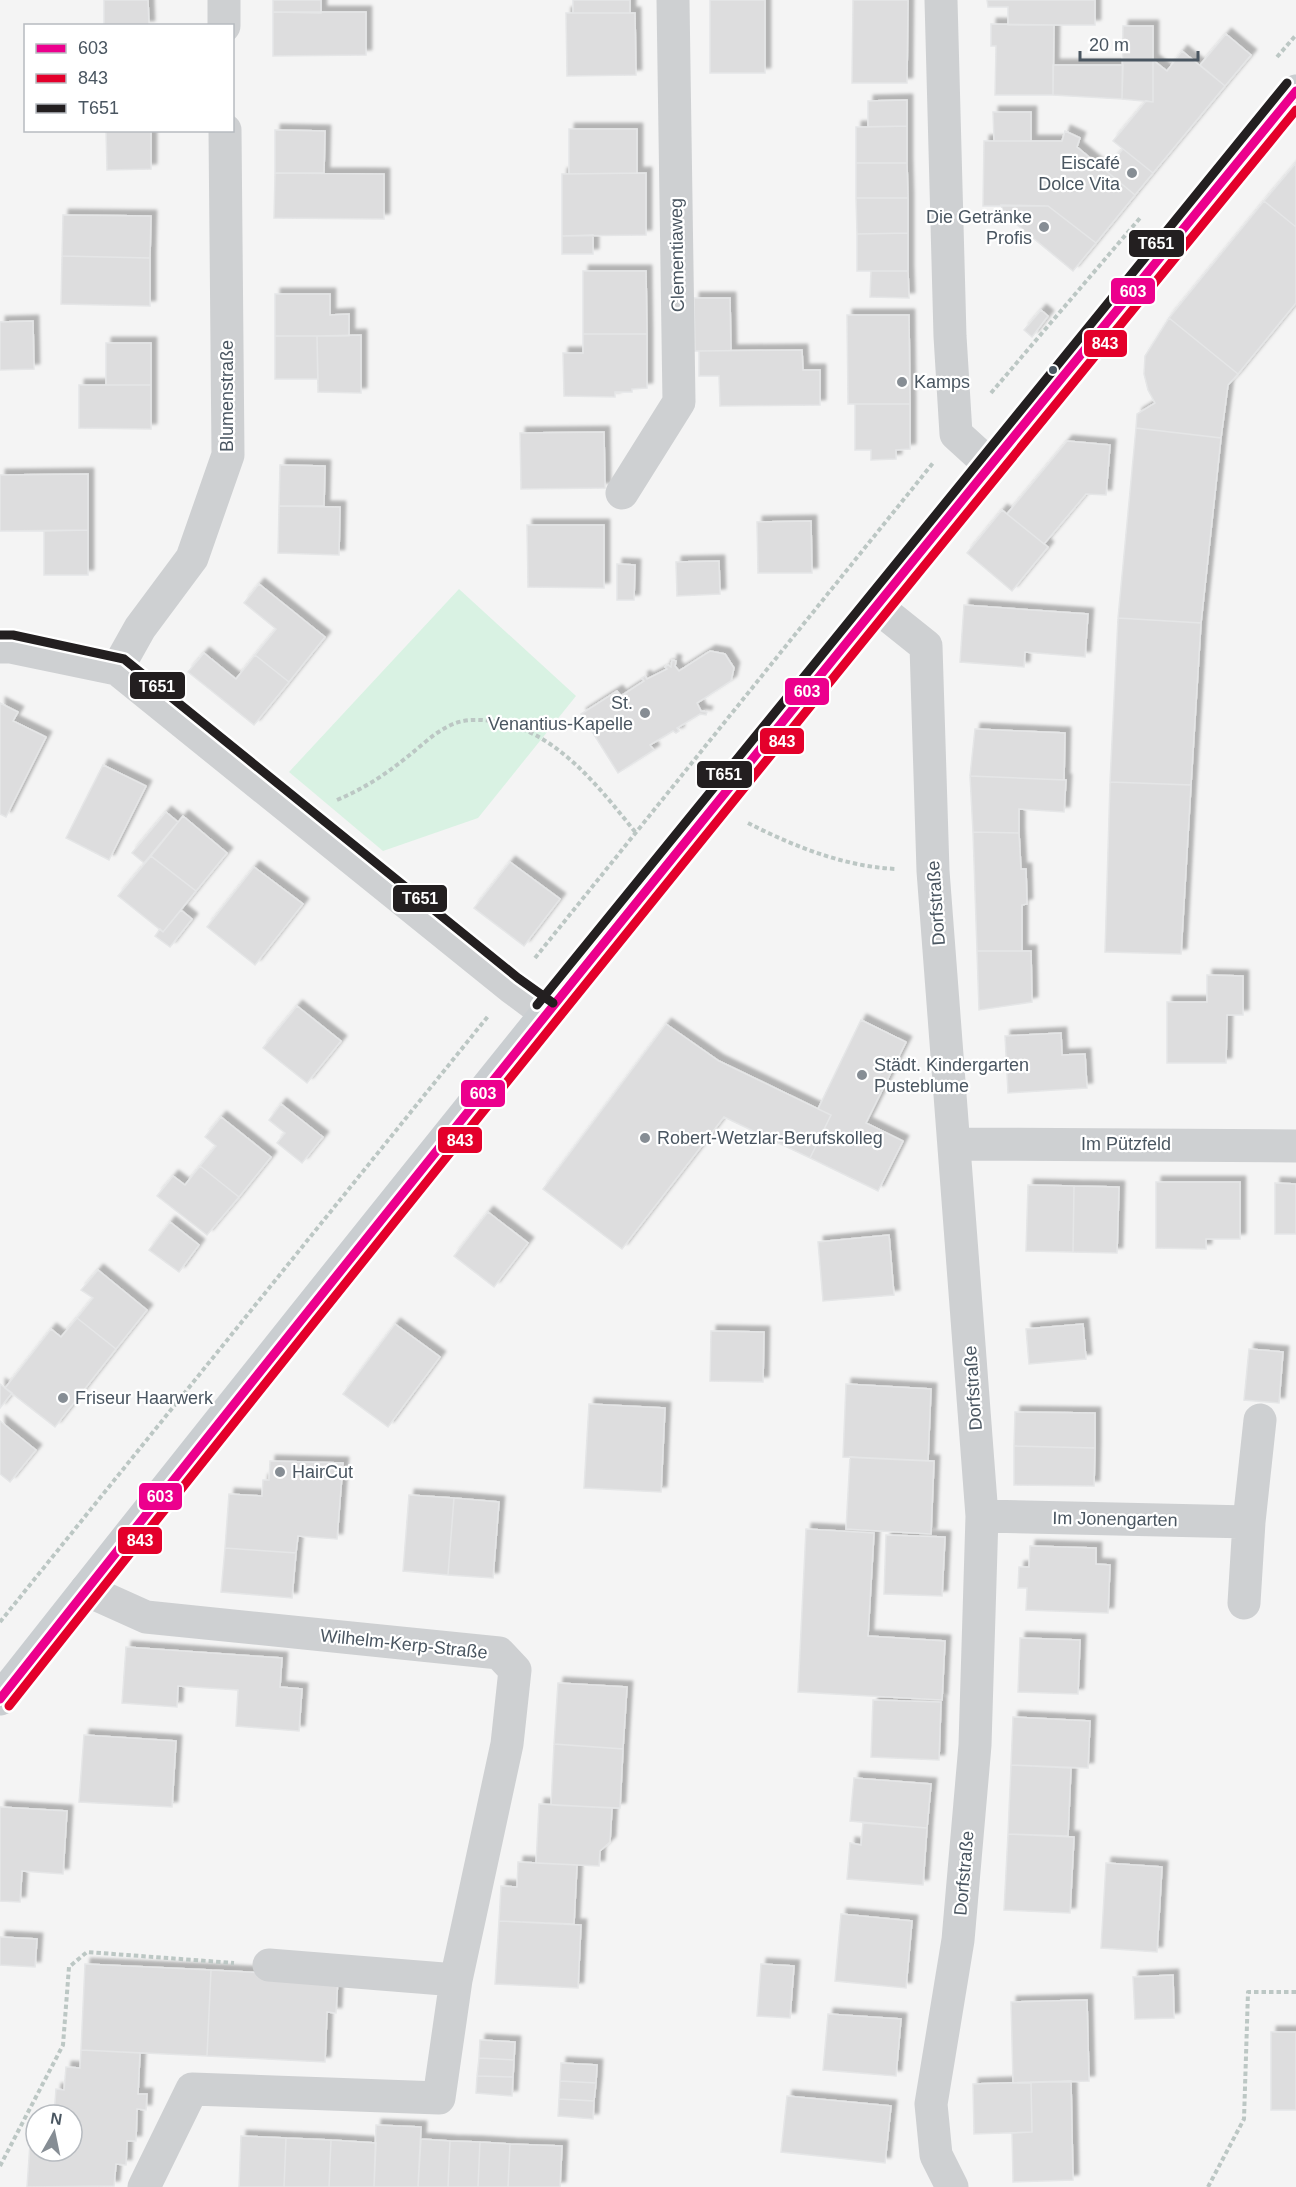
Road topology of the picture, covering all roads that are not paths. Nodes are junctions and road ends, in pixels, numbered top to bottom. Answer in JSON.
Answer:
{"nodes":[{"id":1,"x":224,"y":0,"type":"edge"},
{"id":2,"x":673,"y":0,"type":"edge"},
{"id":3,"x":941,"y":0,"type":"edge"},
{"id":4,"x":224,"y":24,"type":"edge"},
{"id":5,"x":1296,"y":91,"type":"edge"},
{"id":6,"x":225,"y":132,"type":"edge"},
{"id":7,"x":990,"y":465,"type":"junction"},
{"id":8,"x":622,"y":493,"type":"dead end"},
{"id":9,"x":876,"y":606,"type":"junction"},
{"id":10,"x":0,"y":647,"type":"edge"},
{"id":11,"x":117,"y":669,"type":"junction"},
{"id":12,"x":546,"y":1013,"type":"junction"},
{"id":13,"x":955,"y":1144,"type":"junction"},
{"id":14,"x":1296,"y":1146,"type":"edge"},
{"id":15,"x":1260,"y":1420,"type":"dead end"},
{"id":16,"x":982,"y":1516,"type":"junction"},
{"id":17,"x":1249,"y":1522,"type":"junction"},
{"id":18,"x":86,"y":1590,"type":"junction"},
{"id":19,"x":1244,"y":1603,"type":"dead end"},
{"id":20,"x":0,"y":1699,"type":"edge"},
{"id":21,"x":269,"y":1965,"type":"road end"},
{"id":22,"x":456,"y":1980,"type":"junction"},
{"id":23,"x":144,"y":2187,"type":"edge"},
{"id":24,"x":952,"y":2187,"type":"edge"}],
"edges":[{"from":1,"to":4,"type":"street"},
{"from":2,"to":8,"type":"street","name":"Clementiaweg"},
{"from":3,"to":7,"type":"street"},
{"from":5,"to":7,"type":"main road"},
{"from":6,"to":11,"type":"street","name":"Blumenstraße"},
{"from":7,"to":9,"type":"main road"},
{"from":9,"to":12,"type":"main road"},
{"from":9,"to":13,"type":"street","name":"Dorfstraße"},
{"from":10,"to":11,"type":"street"},
{"from":11,"to":12,"type":"street"},
{"from":12,"to":18,"type":"main road"},
{"from":13,"to":14,"type":"street","name":"Im Pützfeld"},
{"from":13,"to":16,"type":"street","name":"Dorfstraße"},
{"from":15,"to":17,"type":"street"},
{"from":16,"to":17,"type":"street","name":"Im Jonengarten"},
{"from":16,"to":24,"type":"street","name":"Dorfstraße"},
{"from":17,"to":19,"type":"street"},
{"from":18,"to":20,"type":"main road"},
{"from":18,"to":22,"type":"street","name":"Wilhelm-Kerp-Straße"},
{"from":21,"to":22,"type":"street"},
{"from":22,"to":23,"type":"street","name":"Wilhelm-Kerp-Straße"}]}
